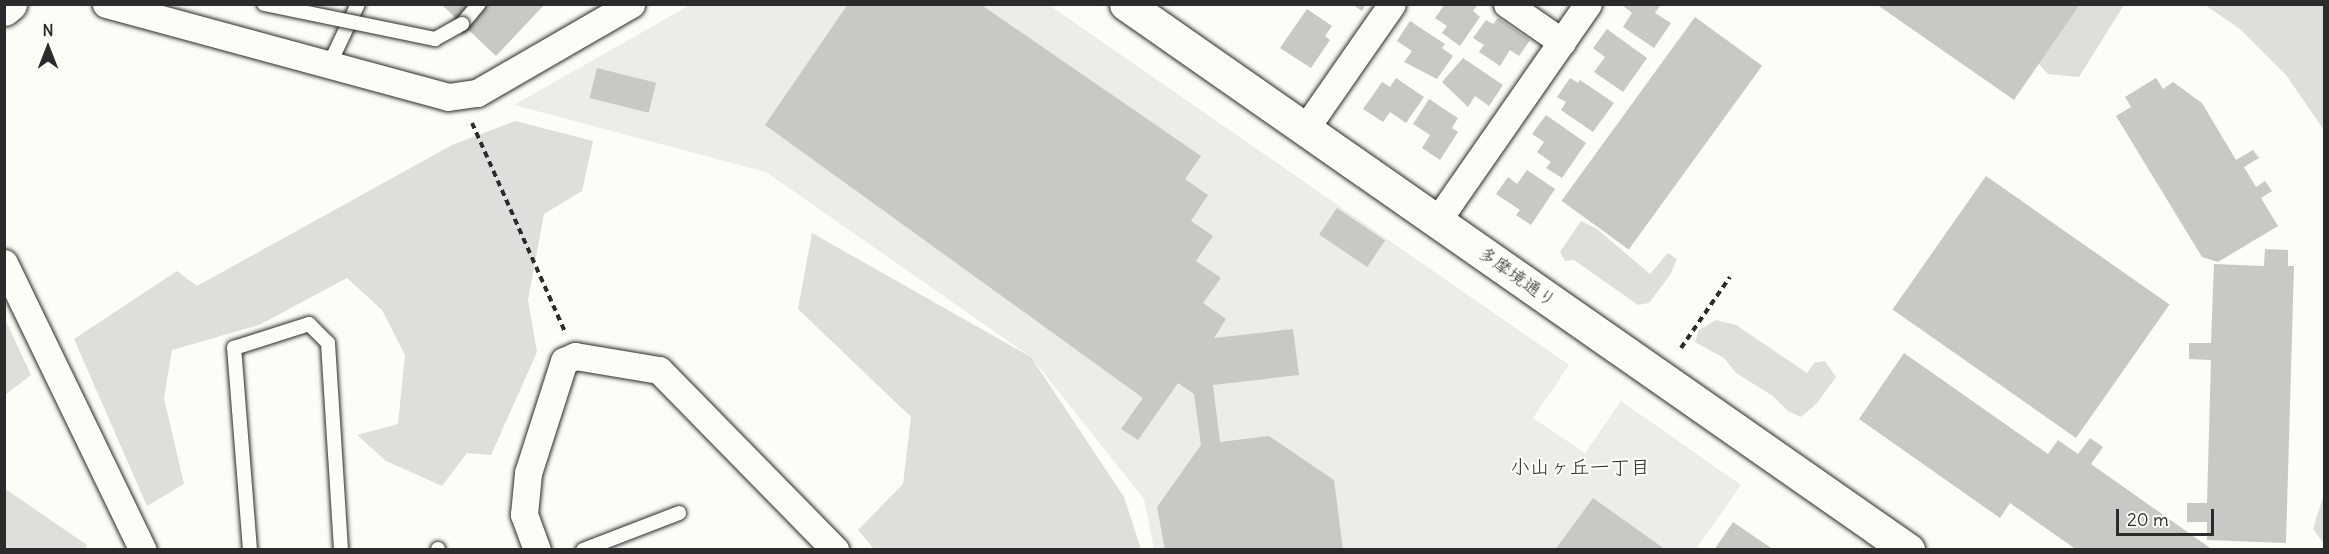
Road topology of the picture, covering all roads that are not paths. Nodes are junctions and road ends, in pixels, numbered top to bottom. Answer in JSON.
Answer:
{"nodes":[{"id":1,"x":10,"y":4,"type":"edge"},
{"id":2,"x":106,"y":4,"type":"edge"},
{"id":3,"x":264,"y":4,"type":"edge"},
{"id":4,"x":358,"y":4,"type":"edge"},
{"id":5,"x":479,"y":4,"type":"edge"},
{"id":6,"x":631,"y":4,"type":"edge"},
{"id":7,"x":1126,"y":4,"type":"edge"},
{"id":8,"x":1392,"y":4,"type":"edge"},
{"id":9,"x":1508,"y":4,"type":"edge"},
{"id":10,"x":1588,"y":4,"type":"edge"},
{"id":11,"x":4,"y":9,"type":"edge"},
{"id":12,"x":1562,"y":42,"type":"junction"},
{"id":13,"x":330,"y":63,"type":"junction"},
{"id":14,"x":1305,"y":129,"type":"junction"},
{"id":15,"x":1437,"y":221,"type":"junction"},
{"id":16,"x":4,"y":263,"type":"edge"},
{"id":17,"x":679,"y":513,"type":"dead end"},
{"id":18,"x":143,"y":549,"type":"edge"},
{"id":19,"x":250,"y":549,"type":"edge"},
{"id":20,"x":341,"y":549,"type":"edge"},
{"id":21,"x":537,"y":549,"type":"edge"},
{"id":22,"x":583,"y":549,"type":"edge"},
{"id":23,"x":835,"y":549,"type":"edge"},
{"id":24,"x":1908,"y":549,"type":"edge"}],
"edges":[{"from":1,"to":11,"type":"street"},
{"from":2,"to":13,"type":"street"},
{"from":3,"to":5,"type":"lane","bridge":true},
{"from":4,"to":13,"type":"lane"},
{"from":6,"to":13,"type":"street"},
{"from":7,"to":14,"type":"street","name":"多摩境通り"},
{"from":8,"to":14,"type":"street"},
{"from":9,"to":12,"type":"street"},
{"from":10,"to":12,"type":"street"},
{"from":12,"to":15,"type":"street"},
{"from":14,"to":15,"type":"street","name":"多摩境通り"},
{"from":15,"to":24,"type":"street","name":"多摩境通り"},
{"from":16,"to":18,"type":"street"},
{"from":17,"to":22,"type":"lane"},
{"from":19,"to":20,"type":"lane"},
{"from":21,"to":23,"type":"street"}]}
